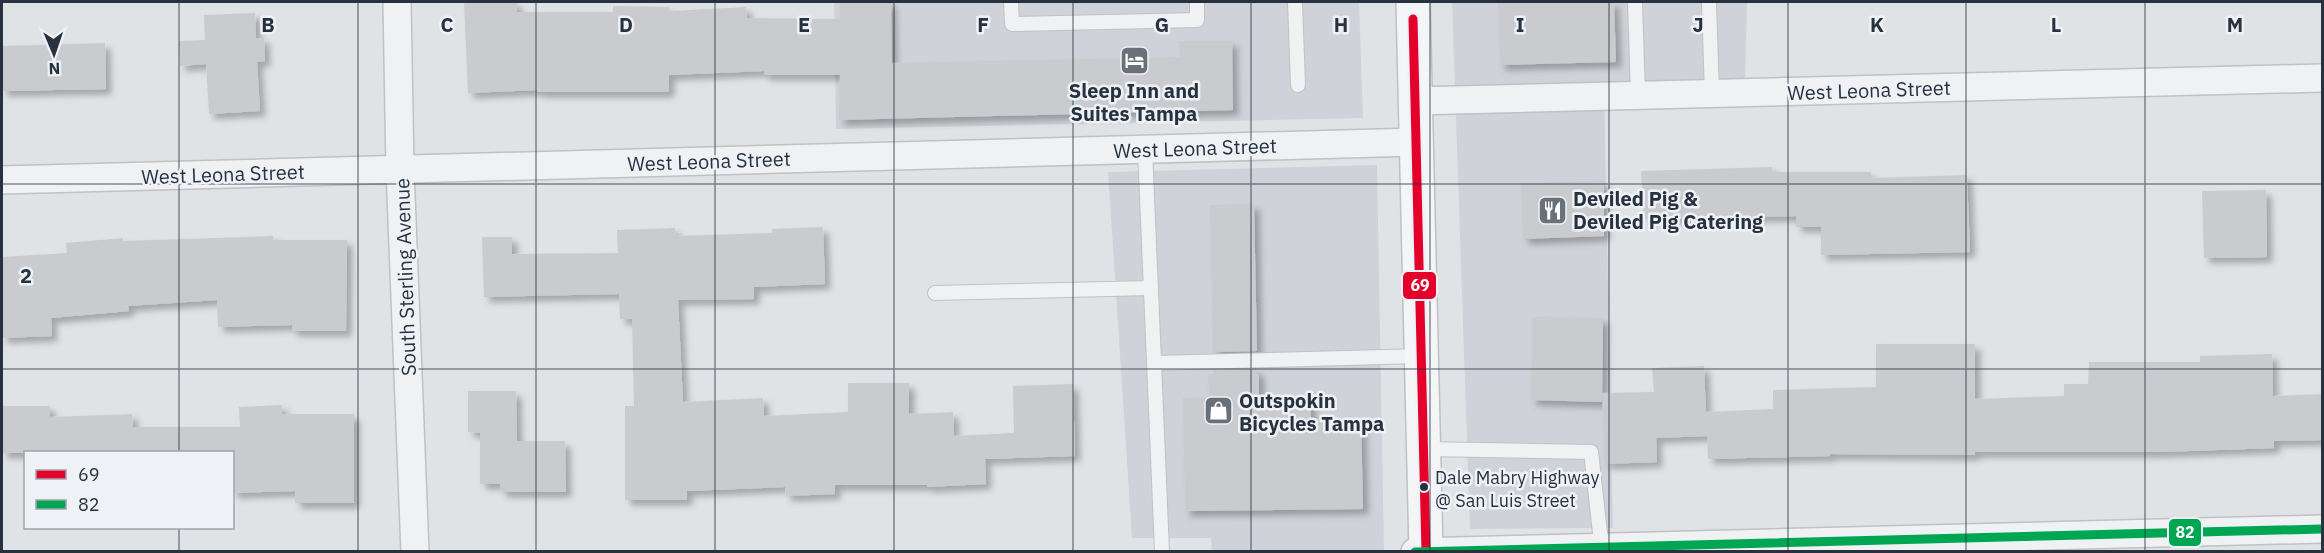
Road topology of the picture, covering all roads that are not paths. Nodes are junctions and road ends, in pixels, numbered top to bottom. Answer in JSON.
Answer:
{"nodes":[{"id":1,"x":397,"y":2,"type":"edge"},
{"id":2,"x":1011,"y":2,"type":"edge"},
{"id":3,"x":1197,"y":2,"type":"edge"},
{"id":4,"x":1295,"y":2,"type":"edge"},
{"id":5,"x":1413,"y":2,"type":"edge"},
{"id":6,"x":1635,"y":2,"type":"edge"},
{"id":7,"x":1710,"y":2,"type":"edge"},
{"id":8,"x":2322,"y":78,"type":"edge"},
{"id":9,"x":1298,"y":84,"type":"dead end"},
{"id":10,"x":1712,"y":94,"type":"junction"},
{"id":11,"x":1638,"y":95,"type":"junction"},
{"id":12,"x":1415,"y":101,"type":"junction"},
{"id":13,"x":1416,"y":142,"type":"junction"},
{"id":14,"x":1145,"y":149,"type":"junction"},
{"id":15,"x":400,"y":169,"type":"junction"},
{"id":16,"x":2,"y":180,"type":"edge"},
{"id":17,"x":1151,"y":288,"type":"junction"},
{"id":18,"x":935,"y":293,"type":"dead end"},
{"id":19,"x":1421,"y":356,"type":"junction"},
{"id":20,"x":1154,"y":363,"type":"junction"},
{"id":21,"x":1424,"y":448,"type":"junction"},
{"id":22,"x":2322,"y":529,"type":"edge"},
{"id":23,"x":1602,"y":549,"type":"edge"},
{"id":24,"x":1426,"y":551,"type":"edge"},
{"id":25,"x":415,"y":552,"type":"edge"},
{"id":26,"x":1162,"y":552,"type":"edge"},
{"id":27,"x":1415,"y":552,"type":"edge"}],
"edges":[{"from":1,"to":15,"type":"street","name":"South Sterling Avenue"},
{"from":2,"to":3,"type":"lane"},
{"from":4,"to":9,"type":"lane"},
{"from":5,"to":12,"type":"main road"},
{"from":6,"to":11,"type":"lane"},
{"from":7,"to":10,"type":"lane"},
{"from":8,"to":10,"type":"street","name":"West Leona Street"},
{"from":10,"to":11,"type":"street","name":"West Leona Street"},
{"from":11,"to":12,"type":"street","name":"West Leona Street"},
{"from":12,"to":13,"type":"main road"},
{"from":13,"to":14,"type":"street","name":"West Leona Street"},
{"from":13,"to":19,"type":"main road"},
{"from":14,"to":15,"type":"street","name":"West Leona Street"},
{"from":14,"to":17,"type":"lane"},
{"from":15,"to":16,"type":"street","name":"West Leona Street"},
{"from":15,"to":25,"type":"street","name":"South Sterling Avenue"},
{"from":17,"to":18,"type":"lane"},
{"from":17,"to":20,"type":"lane"},
{"from":19,"to":20,"type":"lane"},
{"from":19,"to":21,"type":"main road"},
{"from":20,"to":26,"type":"lane"},
{"from":21,"to":23,"type":"lane"},
{"from":21,"to":24,"type":"main road"},
{"from":22,"to":23,"type":"street"},
{"from":23,"to":24,"type":"street"},
{"from":24,"to":27,"type":"street"}]}
